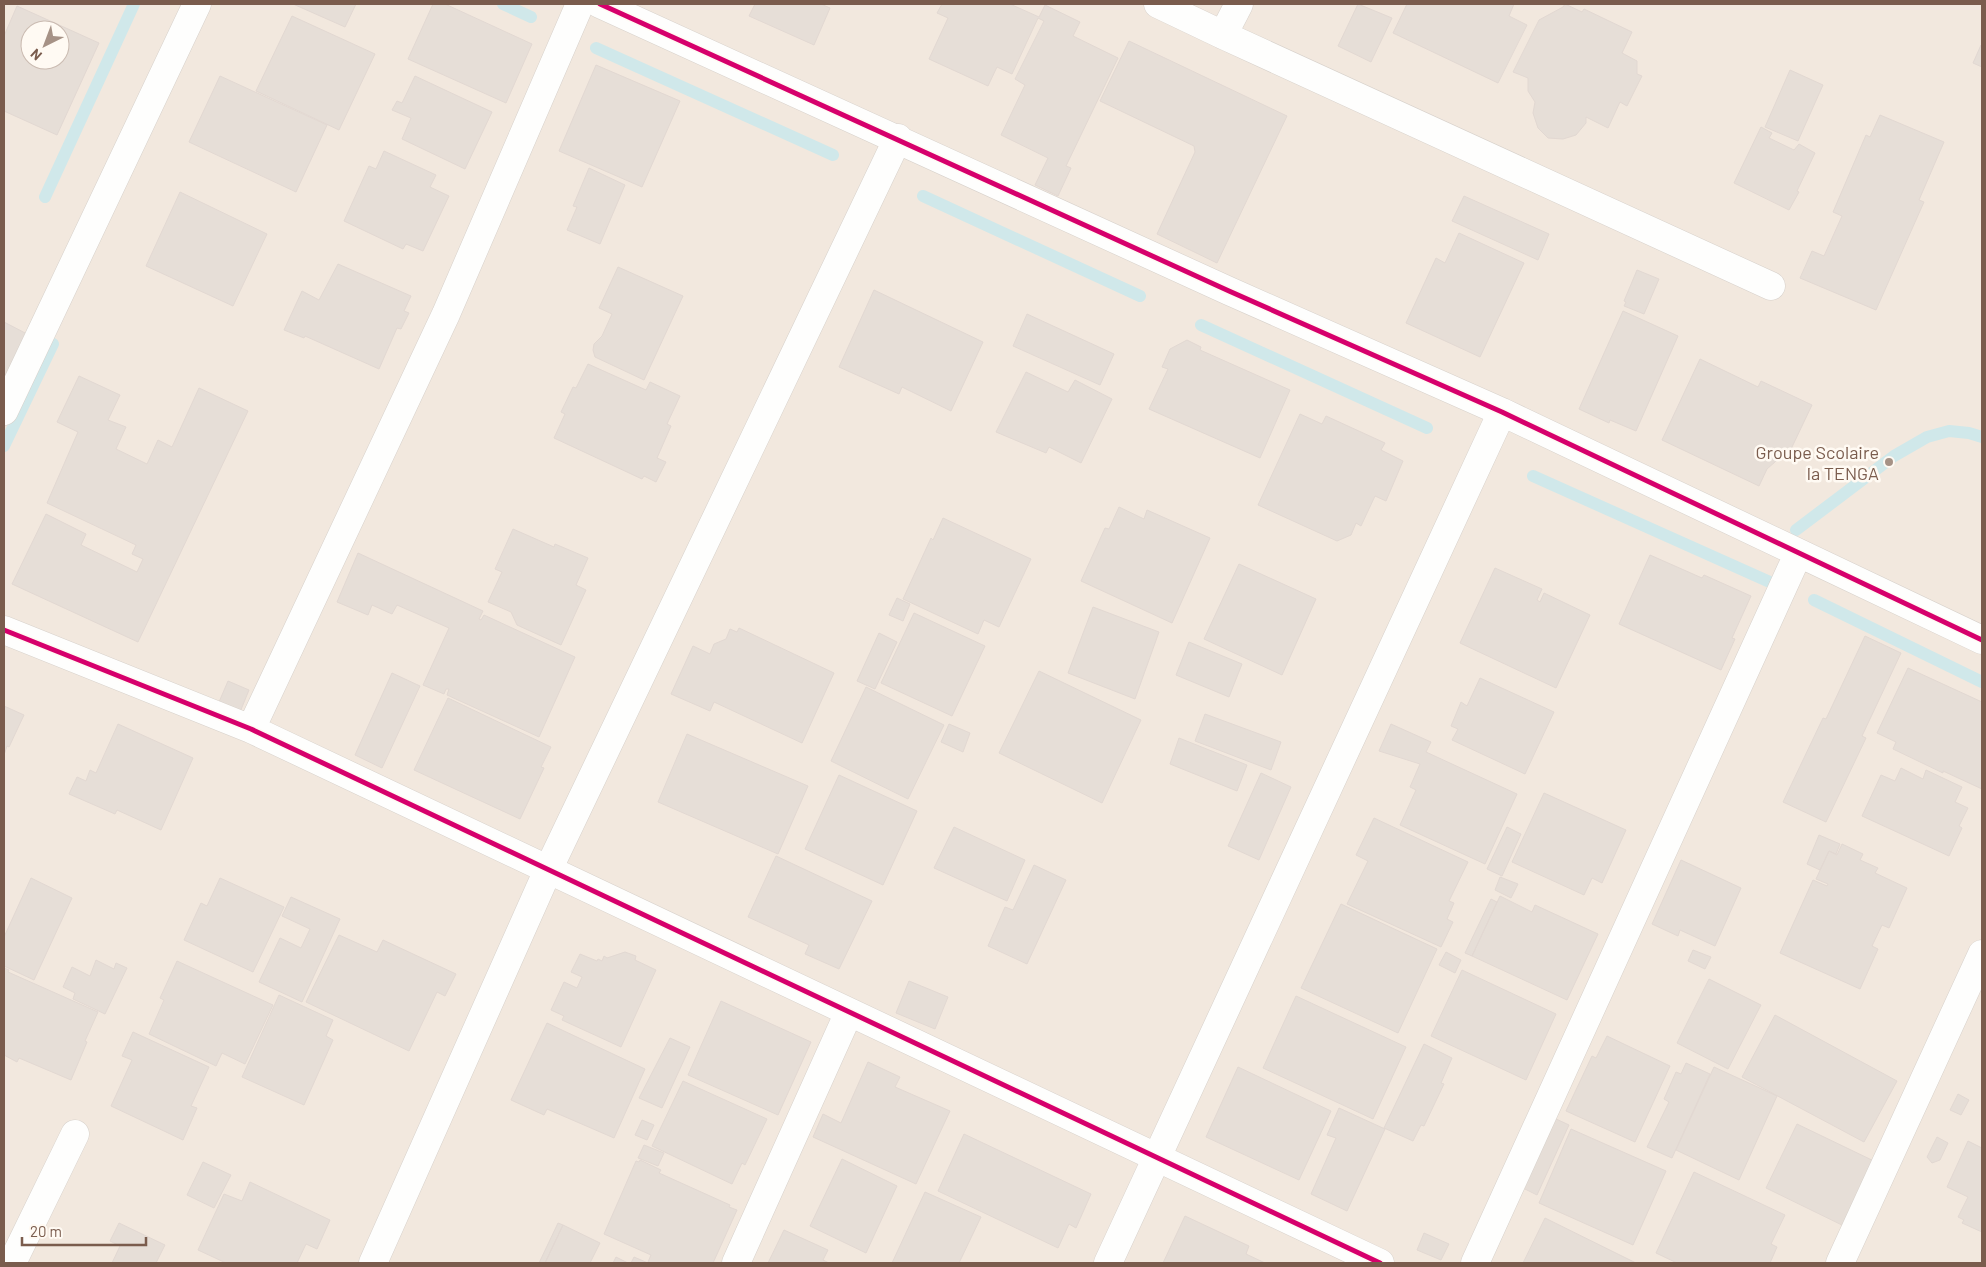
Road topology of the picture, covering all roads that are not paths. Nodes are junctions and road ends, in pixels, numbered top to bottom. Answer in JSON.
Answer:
{"nodes":[{"id":1,"x":197,"y":4,"type":"edge"},
{"id":2,"x":580,"y":4,"type":"edge"},
{"id":3,"x":600,"y":4,"type":"edge"},
{"id":4,"x":1158,"y":4,"type":"edge"},
{"id":5,"x":1239,"y":4,"type":"edge"},
{"id":6,"x":1223,"y":36,"type":"junction"},
{"id":7,"x":898,"y":138,"type":"junction"},
{"id":8,"x":1771,"y":286,"type":"dead end"},
{"id":9,"x":4,"y":411,"type":"edge"},
{"id":10,"x":1502,"y":412,"type":"junction"},
{"id":11,"x":1798,"y":554,"type":"junction"},
{"id":12,"x":4,"y":630,"type":"edge"},
{"id":13,"x":1982,"y":640,"type":"edge"},
{"id":14,"x":251,"y":729,"type":"junction"},
{"id":15,"x":548,"y":870,"type":"junction"},
{"id":16,"x":1982,"y":954,"type":"edge"},
{"id":17,"x":848,"y":1012,"type":"junction"},
{"id":18,"x":75,"y":1134,"type":"dead end"},
{"id":19,"x":1156,"y":1157,"type":"junction"},
{"id":20,"x":12,"y":1263,"type":"edge"},
{"id":21,"x":373,"y":1263,"type":"edge"},
{"id":22,"x":736,"y":1263,"type":"edge"},
{"id":23,"x":1108,"y":1263,"type":"edge"},
{"id":24,"x":1380,"y":1263,"type":"edge"},
{"id":25,"x":1476,"y":1263,"type":"edge"},
{"id":26,"x":1840,"y":1263,"type":"edge"}],
"edges":[{"from":1,"to":9,"type":"street"},
{"from":2,"to":14,"type":"street"},
{"from":3,"to":7,"type":"street"},
{"from":4,"to":6,"type":"street"},
{"from":5,"to":6,"type":"street"},
{"from":6,"to":8,"type":"street"},
{"from":7,"to":10,"type":"street"},
{"from":7,"to":15,"type":"street"},
{"from":10,"to":11,"type":"street"},
{"from":10,"to":19,"type":"street"},
{"from":11,"to":13,"type":"street"},
{"from":11,"to":25,"type":"street"},
{"from":12,"to":14,"type":"street"},
{"from":14,"to":15,"type":"street"},
{"from":15,"to":17,"type":"street"},
{"from":15,"to":21,"type":"street"},
{"from":16,"to":26,"type":"street"},
{"from":17,"to":19,"type":"street"},
{"from":17,"to":22,"type":"street"},
{"from":18,"to":20,"type":"street"},
{"from":19,"to":23,"type":"street"},
{"from":19,"to":24,"type":"street"}]}
